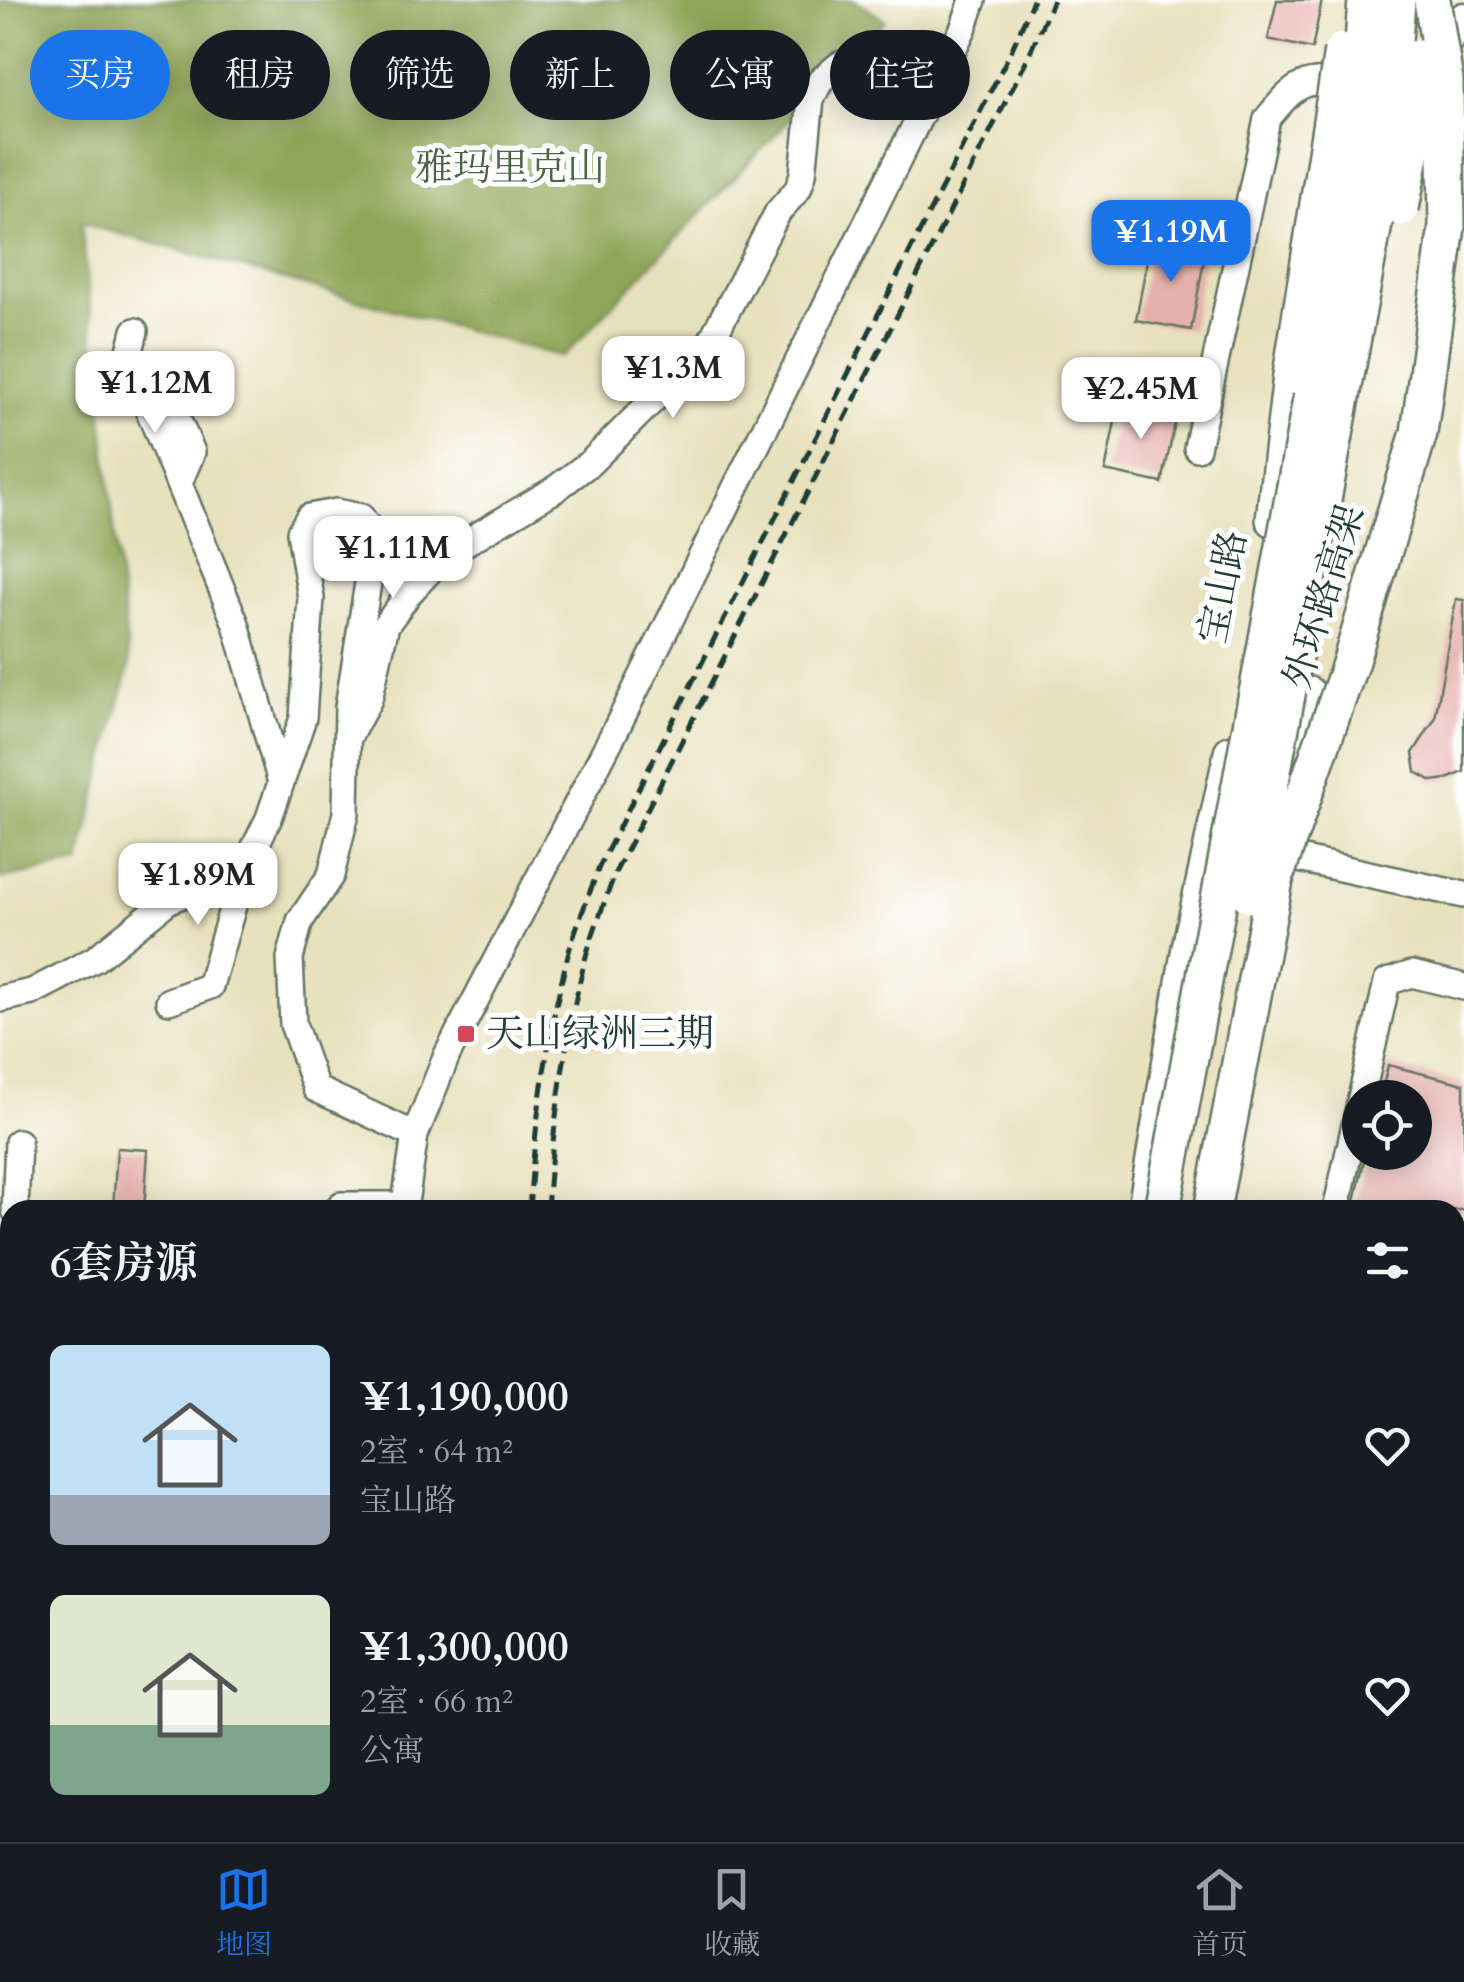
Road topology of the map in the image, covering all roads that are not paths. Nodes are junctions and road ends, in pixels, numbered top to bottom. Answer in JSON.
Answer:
{"nodes":[{"id":1,"x":974,"y":0,"type":"edge"},
{"id":2,"x":1344,"y":0,"type":"edge"},
{"id":3,"x":1366,"y":0,"type":"edge"},
{"id":4,"x":1397,"y":0,"type":"edge"},
{"id":5,"x":1414,"y":0,"type":"edge"},
{"id":6,"x":1433,"y":0,"type":"edge"},
{"id":7,"x":1451,"y":0,"type":"edge"},
{"id":8,"x":1464,"y":18,"type":"edge"},
{"id":9,"x":960,"y":30,"type":"edge"},
{"id":10,"x":830,"y":72,"type":"edge"},
{"id":11,"x":1375,"y":84,"type":"junction"},
{"id":12,"x":1408,"y":99,"type":"junction"},
{"id":13,"x":917,"y":120,"type":"edge"},
{"id":14,"x":1464,"y":199,"type":"edge"},
{"id":15,"x":1464,"y":212,"type":"edge"},
{"id":16,"x":136,"y":331,"type":"dead end"},
{"id":17,"x":164,"y":389,"type":"dead end"},
{"id":18,"x":1197,"y":448,"type":"dead end"},
{"id":19,"x":179,"y":483,"type":"junction"},
{"id":20,"x":1266,"y":585,"type":"junction"},
{"id":21,"x":345,"y":743,"type":"junction"},
{"id":22,"x":282,"y":782,"type":"junction"},
{"id":23,"x":1267,"y":852,"type":"junction"},
{"id":24,"x":243,"y":871,"type":"junction"},
{"id":25,"x":1464,"y":896,"type":"edge"},
{"id":26,"x":1464,"y":987,"type":"edge"},
{"id":27,"x":0,"y":999,"type":"edge"},
{"id":28,"x":169,"y":1000,"type":"dead end"},
{"id":29,"x":1365,"y":1080,"type":"edge"},
{"id":30,"x":415,"y":1135,"type":"junction"},
{"id":31,"x":18,"y":1142,"type":"dead end"},
{"id":32,"x":1345,"y":1170,"type":"edge"},
{"id":33,"x":15,"y":1200,"type":"edge"},
{"id":34,"x":405,"y":1200,"type":"edge"},
{"id":35,"x":1145,"y":1200,"type":"edge"},
{"id":36,"x":1164,"y":1200,"type":"edge"},
{"id":37,"x":1192,"y":1200,"type":"edge"},
{"id":38,"x":1214,"y":1200,"type":"edge"},
{"id":39,"x":1225,"y":1200,"type":"edge"},
{"id":40,"x":1226,"y":1200,"type":"edge"},
{"id":41,"x":1338,"y":1200,"type":"edge"}],
"edges":[{"from":1,"to":9,"type":"street"},
{"from":2,"to":20,"type":"highway","bridge":true},
{"from":3,"to":36,"type":"highway","bridge":true},
{"from":4,"to":37,"type":"highway","bridge":true},
{"from":5,"to":23,"type":"highway","bridge":true},
{"from":6,"to":11,"type":"main road","name":"宝山路"},
{"from":6,"to":38,"type":"highway","name":"外环路高架","bridge":true},
{"from":7,"to":14,"type":"highway"},
{"from":8,"to":12,"type":"main road","name":"宝山路"},
{"from":10,"to":21,"type":"street"},
{"from":11,"to":12,"type":"street"},
{"from":11,"to":18,"type":"street"},
{"from":11,"to":20,"type":"main road","name":"宝山路"},
{"from":12,"to":23,"type":"main road","name":"宝山路"},
{"from":13,"to":30,"type":"street"},
{"from":15,"to":40,"type":"highway","name":"外环路高架"},
{"from":16,"to":19,"type":"street"},
{"from":17,"to":19,"type":"street"},
{"from":19,"to":22,"type":"street"},
{"from":20,"to":35,"type":"main road","name":"宝山路"},
{"from":21,"to":22,"type":"street"},
{"from":21,"to":30,"type":"street"},
{"from":22,"to":24,"type":"street"},
{"from":23,"to":25,"type":"street"},
{"from":23,"to":39,"type":"main road","name":"宝山路"},
{"from":24,"to":27,"type":"street"},
{"from":24,"to":28,"type":"street"},
{"from":26,"to":29,"type":"street"},
{"from":30,"to":34,"type":"street"},
{"from":31,"to":33,"type":"street"},
{"from":32,"to":41,"type":"street"}]}
